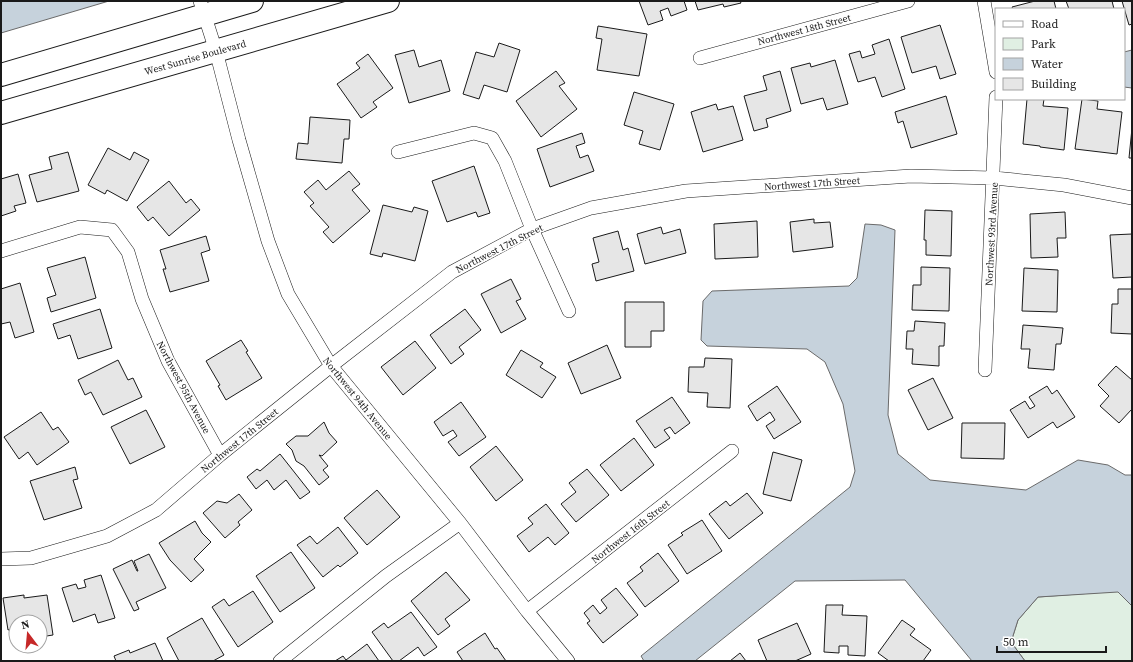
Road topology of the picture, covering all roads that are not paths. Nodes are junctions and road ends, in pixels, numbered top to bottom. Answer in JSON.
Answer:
{"nodes":[{"id":1,"x":252,"y":1,"type":"edge"},
{"id":2,"x":388,"y":1,"type":"edge"},
{"id":3,"x":908,"y":1,"type":"edge"},
{"id":4,"x":984,"y":1,"type":"edge"},
{"id":5,"x":203,"y":8,"type":"edge"},
{"id":6,"x":216,"y":51,"type":"junction"},
{"id":7,"x":700,"y":58,"type":"dead end"},
{"id":8,"x":995,"y":66,"type":"edge"},
{"id":9,"x":1,"y":75,"type":"edge"},
{"id":10,"x":996,"y":100,"type":"edge"},
{"id":11,"x":1,"y":113,"type":"edge"},
{"id":12,"x":398,"y":152,"type":"dead end"},
{"id":13,"x":994,"y":178,"type":"junction"},
{"id":14,"x":1132,"y":198,"type":"edge"},
{"id":15,"x":532,"y":229,"type":"junction"},
{"id":16,"x":1,"y":251,"type":"edge"},
{"id":17,"x":569,"y":311,"type":"dead end"},
{"id":18,"x":331,"y":366,"type":"junction"},
{"id":19,"x":985,"y":370,"type":"dead end"},
{"id":20,"x":732,"y":451,"type":"dead end"},
{"id":21,"x":220,"y":455,"type":"junction"},
{"id":22,"x":460,"y":523,"type":"junction"},
{"id":23,"x":1,"y":559,"type":"edge"},
{"id":24,"x":527,"y":611,"type":"junction"},
{"id":25,"x":280,"y":661,"type":"edge"},
{"id":26,"x":568,"y":661,"type":"edge"}],
"edges":[{"from":1,"to":5,"type":"highway"},
{"from":2,"to":6,"type":"highway","name":"West Sunrise Boulevard"},
{"from":3,"to":7,"type":"street","name":"Northwest 18th Street"},
{"from":4,"to":8,"type":"street"},
{"from":5,"to":6,"type":"street","name":"Northwest 94th Avenue"},
{"from":5,"to":9,"type":"highway"},
{"from":6,"to":11,"type":"highway","name":"West Sunrise Boulevard"},
{"from":6,"to":18,"type":"street","name":"Northwest 94th Avenue"},
{"from":10,"to":13,"type":"street","name":"Northwest 93rd Avenue"},
{"from":12,"to":15,"type":"street"},
{"from":13,"to":14,"type":"street","name":"Northwest 17th Street"},
{"from":13,"to":15,"type":"street","name":"Northwest 17th Street"},
{"from":13,"to":19,"type":"street","name":"Northwest 93rd Avenue"},
{"from":15,"to":17,"type":"street"},
{"from":15,"to":18,"type":"street","name":"Northwest 17th Street"},
{"from":16,"to":21,"type":"street","name":"Northwest 95th Avenue"},
{"from":18,"to":21,"type":"street","name":"Northwest 17th Street"},
{"from":18,"to":22,"type":"street","name":"Northwest 94th Avenue"},
{"from":20,"to":24,"type":"street","name":"Northwest 16th Street"},
{"from":21,"to":23,"type":"street","name":"Northwest 17th Street"},
{"from":22,"to":24,"type":"street","name":"Northwest 94th Avenue"},
{"from":22,"to":25,"type":"street"},
{"from":24,"to":26,"type":"street","name":"Northwest 94th Avenue"}]}
